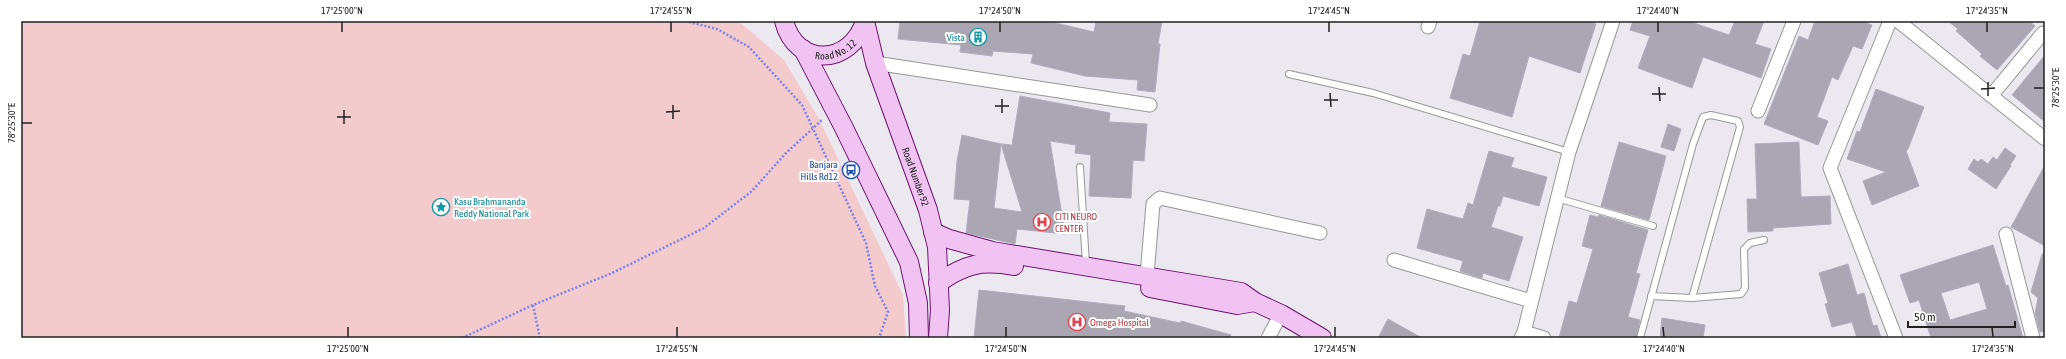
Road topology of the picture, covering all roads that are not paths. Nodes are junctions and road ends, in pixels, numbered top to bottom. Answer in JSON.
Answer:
{"nodes":[{"id":1,"x":784,"y":21,"type":"edge"},
{"id":2,"x":865,"y":21,"type":"edge"},
{"id":3,"x":1613,"y":21,"type":"edge"},
{"id":4,"x":1794,"y":21,"type":"edge"},
{"id":5,"x":1890,"y":21,"type":"edge"},
{"id":6,"x":1898,"y":21,"type":"edge"},
{"id":7,"x":2043,"y":33,"type":"dead end"},
{"id":8,"x":803,"y":49,"type":"junction"},
{"id":9,"x":875,"y":63,"type":"junction"},
{"id":10,"x":1289,"y":74,"type":"dead end"},
{"id":11,"x":1991,"y":96,"type":"junction"},
{"id":12,"x":1150,"y":105,"type":"dead end"},
{"id":13,"x":1758,"y":111,"type":"dead end"},
{"id":14,"x":2045,"y":139,"type":"edge"},
{"id":15,"x":1568,"y":152,"type":"junction"},
{"id":16,"x":1080,"y":167,"type":"dead end"},
{"id":17,"x":1557,"y":198,"type":"junction"},
{"id":18,"x":1653,"y":226,"type":"dead end"},
{"id":19,"x":933,"y":232,"type":"junction"},
{"id":20,"x":1320,"y":233,"type":"dead end"},
{"id":21,"x":2006,"y":234,"type":"dead end"},
{"id":22,"x":1764,"y":240,"type":"dead end"},
{"id":23,"x":1394,"y":260,"type":"dead end"},
{"id":24,"x":1086,"y":266,"type":"junction"},
{"id":25,"x":1147,"y":275,"type":"junction"},
{"id":26,"x":938,"y":283,"type":"junction"},
{"id":27,"x":1651,"y":296,"type":"junction"},
{"id":28,"x":1692,"y":298,"type":"junction"},
{"id":29,"x":1531,"y":301,"type":"junction"},
{"id":30,"x":1255,"y":302,"type":"junction"},
{"id":31,"x":1281,"y":314,"type":"junction"},
{"id":32,"x":1522,"y":335,"type":"edge"},
{"id":33,"x":918,"y":338,"type":"edge"},
{"id":34,"x":938,"y":338,"type":"edge"},
{"id":35,"x":1268,"y":338,"type":"edge"},
{"id":36,"x":1322,"y":338,"type":"edge"},
{"id":37,"x":1544,"y":338,"type":"edge"},
{"id":38,"x":1640,"y":338,"type":"edge"},
{"id":39,"x":1896,"y":338,"type":"edge"},
{"id":40,"x":2033,"y":338,"type":"edge"}],
"edges":[{"from":1,"to":8,"type":"main road","name":"Road No. 12"},
{"from":2,"to":8,"type":"main road","name":"Road No. 12"},
{"from":2,"to":9,"type":"main road","name":"Road Number 92"},
{"from":3,"to":15,"type":"street"},
{"from":4,"to":13,"type":"street"},
{"from":5,"to":39,"type":"street"},
{"from":6,"to":11,"type":"street"},
{"from":7,"to":11,"type":"street"},
{"from":8,"to":33,"type":"main road"},
{"from":9,"to":12,"type":"street"},
{"from":9,"to":19,"type":"main road","name":"Road Number 92"},
{"from":10,"to":15,"type":"lane"},
{"from":11,"to":14,"type":"street"},
{"from":15,"to":17,"type":"street"},
{"from":16,"to":24,"type":"lane"},
{"from":17,"to":18,"type":"lane"},
{"from":17,"to":29,"type":"street"},
{"from":19,"to":24,"type":"main road"},
{"from":19,"to":26,"type":"main road","name":"Road Number 92"},
{"from":20,"to":25,"type":"street"},
{"from":21,"to":40,"type":"street"},
{"from":22,"to":28,"type":"lane"},
{"from":23,"to":29,"type":"street"},
{"from":24,"to":25,"type":"main road"},
{"from":25,"to":30,"type":"main road"},
{"from":26,"to":30,"type":"main road"},
{"from":26,"to":34,"type":"main road","name":"Road Number 92"},
{"from":27,"to":28,"type":"lane"},
{"from":27,"to":28,"type":"lane"},
{"from":27,"to":38,"type":"lane"},
{"from":29,"to":32,"type":"street"},
{"from":30,"to":31,"type":"main road"},
{"from":31,"to":35,"type":"street"},
{"from":31,"to":36,"type":"main road"},
{"from":32,"to":37,"type":"street"}]}
